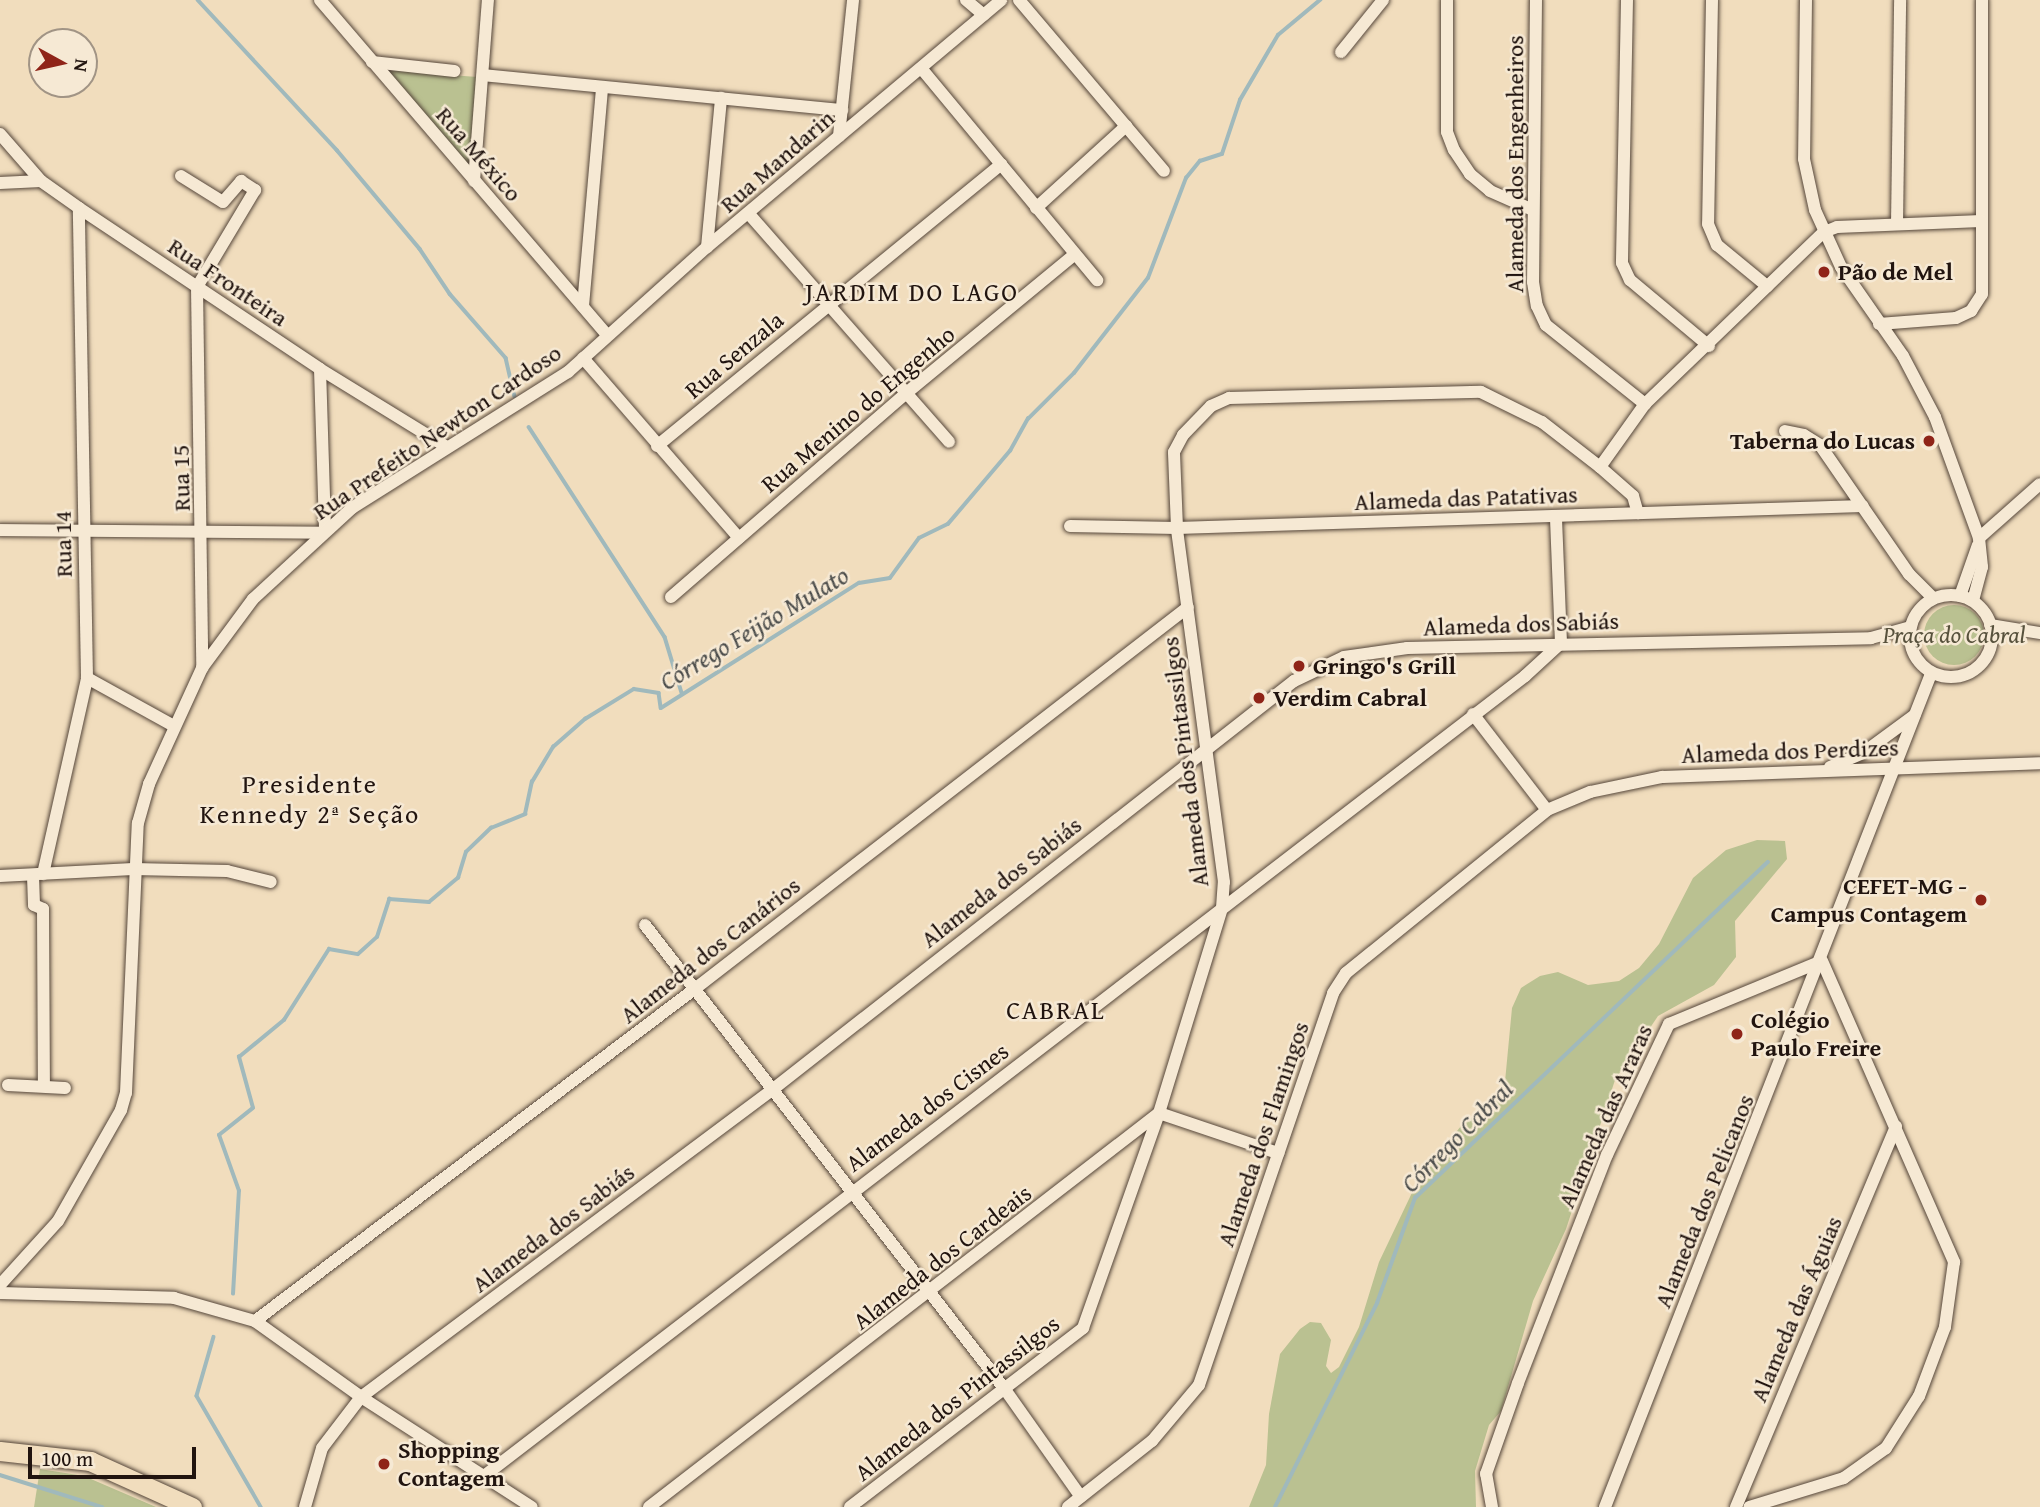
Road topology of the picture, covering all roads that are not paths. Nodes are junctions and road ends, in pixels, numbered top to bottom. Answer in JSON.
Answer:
{"nodes":[{"id":1,"x":320,"y":0,"type":"edge"},
{"id":2,"x":488,"y":0,"type":"edge"},
{"id":3,"x":853,"y":0,"type":"edge"},
{"id":4,"x":966,"y":0,"type":"edge"},
{"id":5,"x":1001,"y":0,"type":"edge"},
{"id":6,"x":1019,"y":0,"type":"edge"},
{"id":7,"x":1383,"y":0,"type":"edge"},
{"id":8,"x":1447,"y":0,"type":"edge"},
{"id":9,"x":1536,"y":0,"type":"edge"},
{"id":10,"x":1628,"y":0,"type":"edge"},
{"id":11,"x":1712,"y":0,"type":"edge"},
{"id":12,"x":1806,"y":0,"type":"edge"},
{"id":13,"x":1899,"y":0,"type":"edge"},
{"id":14,"x":1982,"y":0,"type":"edge"},
{"id":15,"x":984,"y":15,"type":"junction"},
{"id":16,"x":1341,"y":52,"type":"dead end"},
{"id":17,"x":372,"y":62,"type":"junction"},
{"id":18,"x":921,"y":68,"type":"junction"},
{"id":19,"x":455,"y":71,"type":"dead end"},
{"id":20,"x":483,"y":75,"type":"junction"},
{"id":21,"x":602,"y":88,"type":"junction"},
{"id":22,"x":721,"y":98,"type":"junction"},
{"id":23,"x":842,"y":110,"type":"junction"},
{"id":24,"x":1126,"y":125,"type":"junction"},
{"id":25,"x":0,"y":134,"type":"edge"},
{"id":26,"x":839,"y":136,"type":"junction"},
{"id":27,"x":1001,"y":164,"type":"junction"},
{"id":28,"x":1164,"y":171,"type":"dead end"},
{"id":29,"x":181,"y":176,"type":"dead end"},
{"id":30,"x":41,"y":181,"type":"junction"},
{"id":31,"x":474,"y":181,"type":"junction"},
{"id":32,"x":0,"y":184,"type":"edge"},
{"id":33,"x":79,"y":208,"type":"junction"},
{"id":34,"x":1036,"y":208,"type":"junction"},
{"id":35,"x":1533,"y":210,"type":"junction"},
{"id":36,"x":749,"y":214,"type":"junction"},
{"id":37,"x":1981,"y":221,"type":"junction"},
{"id":38,"x":1897,"y":224,"type":"junction"},
{"id":39,"x":1824,"y":232,"type":"junction"},
{"id":40,"x":707,"y":247,"type":"junction"},
{"id":41,"x":1074,"y":256,"type":"junction"},
{"id":42,"x":1097,"y":280,"type":"dead end"},
{"id":43,"x":197,"y":286,"type":"junction"},
{"id":44,"x":1767,"y":286,"type":"junction"},
{"id":45,"x":829,"y":304,"type":"junction"},
{"id":46,"x":583,"y":306,"type":"junction"},
{"id":47,"x":1879,"y":324,"type":"junction"},
{"id":48,"x":607,"y":335,"type":"junction"},
{"id":49,"x":1709,"y":346,"type":"junction"},
{"id":50,"x":583,"y":358,"type":"junction"},
{"id":51,"x":320,"y":369,"type":"junction"},
{"id":52,"x":904,"y":395,"type":"junction"},
{"id":53,"x":1645,"y":404,"type":"junction"},
{"id":54,"x":1785,"y":431,"type":"dead end"},
{"id":55,"x":949,"y":442,"type":"dead end"},
{"id":56,"x":657,"y":446,"type":"junction"},
{"id":57,"x":447,"y":447,"type":"junction"},
{"id":58,"x":1600,"y":467,"type":"junction"},
{"id":59,"x":2040,"y":484,"type":"edge"},
{"id":60,"x":1863,"y":506,"type":"junction"},
{"id":61,"x":1638,"y":513,"type":"junction"},
{"id":62,"x":1556,"y":517,"type":"junction"},
{"id":63,"x":1070,"y":526,"type":"dead end"},
{"id":64,"x":1177,"y":528,"type":"junction"},
{"id":65,"x":203,"y":529,"type":"junction"},
{"id":66,"x":0,"y":530,"type":"edge"},
{"id":67,"x":83,"y":530,"type":"junction"},
{"id":68,"x":323,"y":531,"type":"junction"},
{"id":69,"x":739,"y":538,"type":"junction"},
{"id":70,"x":1979,"y":542,"type":"junction"},
{"id":71,"x":1909,"y":574,"type":"junction"},
{"id":72,"x":671,"y":597,"type":"dead end"},
{"id":73,"x":1933,"y":598,"type":"junction"},
{"id":74,"x":1967,"y":598,"type":"junction"},
{"id":75,"x":1188,"y":607,"type":"junction"},
{"id":76,"x":1922,"y":608,"type":"junction"},
{"id":77,"x":1990,"y":625,"type":"junction"},
{"id":78,"x":1911,"y":627,"type":"junction"},
{"id":79,"x":2040,"y":632,"type":"edge"},
{"id":80,"x":2024,"y":633,"type":"junction"},
{"id":81,"x":1881,"y":637,"type":"junction"},
{"id":82,"x":1561,"y":643,"type":"junction"},
{"id":83,"x":1992,"y":643,"type":"junction"},
{"id":84,"x":1911,"y":645,"type":"junction"},
{"id":85,"x":202,"y":668,"type":"junction"},
{"id":86,"x":1931,"y":674,"type":"junction"},
{"id":87,"x":87,"y":678,"type":"junction"},
{"id":88,"x":1473,"y":714,"type":"junction"},
{"id":89,"x":1916,"y":715,"type":"junction"},
{"id":90,"x":174,"y":726,"type":"junction"},
{"id":91,"x":1208,"y":745,"type":"junction"},
{"id":92,"x":2040,"y":763,"type":"edge"},
{"id":93,"x":1896,"y":768,"type":"junction"},
{"id":94,"x":1823,"y":771,"type":"junction"},
{"id":95,"x":1547,"y":810,"type":"junction"},
{"id":96,"x":133,"y":869,"type":"junction"},
{"id":97,"x":38,"y":875,"type":"junction"},
{"id":98,"x":0,"y":876,"type":"edge"},
{"id":99,"x":271,"y":882,"type":"dead end"},
{"id":100,"x":1222,"y":908,"type":"junction"},
{"id":101,"x":645,"y":925,"type":"dead end"},
{"id":102,"x":1822,"y":961,"type":"junction"},
{"id":103,"x":696,"y":988,"type":"junction"},
{"id":104,"x":8,"y":1085,"type":"dead end"},
{"id":105,"x":44,"y":1085,"type":"junction"},
{"id":106,"x":65,"y":1088,"type":"dead end"},
{"id":107,"x":772,"y":1090,"type":"junction"},
{"id":108,"x":1159,"y":1113,"type":"junction"},
{"id":109,"x":1896,"y":1126,"type":"junction"},
{"id":110,"x":1278,"y":1153,"type":"junction"},
{"id":111,"x":853,"y":1191,"type":"junction"},
{"id":112,"x":0,"y":1285,"type":"edge"},
{"id":113,"x":0,"y":1293,"type":"edge"},
{"id":114,"x":929,"y":1295,"type":"junction"},
{"id":115,"x":255,"y":1321,"type":"junction"},
{"id":116,"x":1004,"y":1388,"type":"junction"},
{"id":117,"x":361,"y":1397,"type":"junction"},
{"id":118,"x":0,"y":1451,"type":"edge"},
{"id":119,"x":484,"y":1476,"type":"junction"},
{"id":120,"x":1081,"y":1497,"type":"junction"},
{"id":121,"x":192,"y":1507,"type":"edge"},
{"id":122,"x":305,"y":1507,"type":"edge"},
{"id":123,"x":533,"y":1507,"type":"edge"},
{"id":124,"x":649,"y":1507,"type":"edge"},
{"id":125,"x":850,"y":1507,"type":"edge"},
{"id":126,"x":1068,"y":1507,"type":"edge"},
{"id":127,"x":1492,"y":1507,"type":"edge"},
{"id":128,"x":1605,"y":1507,"type":"edge"},
{"id":129,"x":1736,"y":1507,"type":"edge"},
{"id":130,"x":1749,"y":1507,"type":"edge"}],
"edges":[{"from":1,"to":17,"type":"street","name":"Rua México"},
{"from":2,"to":20,"type":"street"},
{"from":3,"to":23,"type":"street"},
{"from":4,"to":15,"type":"street"},
{"from":5,"to":15,"type":"street","name":"Rua Mandarin"},
{"from":6,"to":24,"type":"street"},
{"from":7,"to":16,"type":"street"},
{"from":8,"to":35,"type":"street"},
{"from":9,"to":35,"type":"street","name":"Alameda dos Engenheiros"},
{"from":10,"to":49,"type":"street"},
{"from":11,"to":44,"type":"street"},
{"from":12,"to":39,"type":"street"},
{"from":13,"to":38,"type":"street"},
{"from":14,"to":37,"type":"street"},
{"from":15,"to":18,"type":"street","name":"Rua Mandarin"},
{"from":17,"to":19,"type":"street"},
{"from":17,"to":31,"type":"street","name":"Rua México"},
{"from":18,"to":26,"type":"street","name":"Rua Mandarin"},
{"from":18,"to":27,"type":"street"},
{"from":20,"to":21,"type":"street"},
{"from":20,"to":31,"type":"street"},
{"from":21,"to":22,"type":"street"},
{"from":21,"to":46,"type":"street"},
{"from":22,"to":23,"type":"street"},
{"from":22,"to":40,"type":"street"},
{"from":23,"to":26,"type":"street"},
{"from":24,"to":28,"type":"street"},
{"from":24,"to":34,"type":"street"},
{"from":25,"to":30,"type":"street","name":"Rua Fronteira"},
{"from":26,"to":36,"type":"street","name":"Rua Mandarin"},
{"from":27,"to":34,"type":"street"},
{"from":27,"to":45,"type":"street","name":"Rua Senzala"},
{"from":29,"to":43,"type":"street"},
{"from":30,"to":32,"type":"street"},
{"from":30,"to":33,"type":"street","name":"Rua Fronteira"},
{"from":31,"to":46,"type":"street","name":"Rua México"},
{"from":33,"to":43,"type":"street","name":"Rua Fronteira"},
{"from":33,"to":67,"type":"street","name":"Rua 14"},
{"from":34,"to":41,"type":"street"},
{"from":35,"to":53,"type":"street","name":"Alameda dos Engenheiros"},
{"from":36,"to":40,"type":"street","name":"Rua Mandarin"},
{"from":36,"to":45,"type":"street"},
{"from":37,"to":38,"type":"street"},
{"from":37,"to":47,"type":"street"},
{"from":38,"to":39,"type":"street"},
{"from":39,"to":44,"type":"street"},
{"from":39,"to":47,"type":"street"},
{"from":40,"to":48,"type":"street","name":"Rua Mandarin"},
{"from":41,"to":42,"type":"street"},
{"from":41,"to":52,"type":"street","name":"Rua Menino do Engenho"},
{"from":43,"to":51,"type":"street","name":"Rua Fronteira"},
{"from":43,"to":65,"type":"street","name":"Rua 15"},
{"from":44,"to":49,"type":"street"},
{"from":45,"to":52,"type":"street"},
{"from":45,"to":56,"type":"street","name":"Rua Senzala"},
{"from":46,"to":48,"type":"street","name":"Rua México"},
{"from":47,"to":70,"type":"street"},
{"from":48,"to":50,"type":"street","name":"Rua Mandarin"},
{"from":49,"to":53,"type":"street"},
{"from":50,"to":56,"type":"street"},
{"from":50,"to":57,"type":"street","name":"Rua Prefeito Newton Cardoso"},
{"from":51,"to":57,"type":"street","name":"Rua Fronteira"},
{"from":51,"to":68,"type":"street"},
{"from":52,"to":55,"type":"street"},
{"from":52,"to":69,"type":"street","name":"Rua Menino do Engenho"},
{"from":53,"to":58,"type":"street"},
{"from":54,"to":60,"type":"street"},
{"from":56,"to":69,"type":"street"},
{"from":57,"to":68,"type":"street","name":"Rua Prefeito Newton Cardoso"},
{"from":58,"to":61,"type":"street","name":"Alameda dos Pintassilgos"},
{"from":58,"to":64,"type":"street","name":"Alameda dos Pintassilgos"},
{"from":59,"to":70,"type":"street"},
{"from":60,"to":61,"type":"street","name":"Alameda das Patativas"},
{"from":60,"to":71,"type":"street"},
{"from":61,"to":62,"type":"street","name":"Alameda das Patativas"},
{"from":62,"to":64,"type":"street","name":"Alameda das Patativas"},
{"from":62,"to":82,"type":"street"},
{"from":63,"to":64,"type":"street","name":"Alameda das Patativas"},
{"from":64,"to":75,"type":"street","name":"Alameda dos Pintassilgos"},
{"from":65,"to":67,"type":"street"},
{"from":65,"to":68,"type":"street"},
{"from":65,"to":85,"type":"street","name":"Rua 15"},
{"from":66,"to":67,"type":"street"},
{"from":67,"to":87,"type":"street","name":"Rua 14"},
{"from":68,"to":85,"type":"street","name":"Rua Prefeito Newton Cardoso"},
{"from":69,"to":72,"type":"street","name":"Rua Menino do Engenho"},
{"from":70,"to":74,"type":"street"},
{"from":71,"to":73,"type":"street"},
{"from":71,"to":76,"type":"street"},
{"from":73,"to":74,"type":"street"},
{"from":73,"to":76,"type":"street"},
{"from":74,"to":77,"type":"street"},
{"from":75,"to":91,"type":"street","name":"Alameda dos Pintassilgos"},
{"from":75,"to":103,"type":"street","name":"Alameda dos Canários"},
{"from":76,"to":78,"type":"street"},
{"from":77,"to":80,"type":"street"},
{"from":77,"to":83,"type":"street"},
{"from":78,"to":81,"type":"street","name":"Alameda dos Sabiás"},
{"from":78,"to":84,"type":"street"},
{"from":79,"to":80,"type":"street"},
{"from":80,"to":83,"type":"street"},
{"from":81,"to":82,"type":"street","name":"Alameda dos Sabiás"},
{"from":81,"to":84,"type":"street","name":"Alameda dos Sabiás"},
{"from":82,"to":88,"type":"street","name":"Alameda dos Cisnes"},
{"from":82,"to":91,"type":"street","name":"Alameda dos Sabiás"},
{"from":83,"to":86,"type":"street"},
{"from":84,"to":86,"type":"street"},
{"from":85,"to":90,"type":"street","name":"Rua Prefeito Newton Cardoso"},
{"from":86,"to":89,"type":"street","name":"Alameda dos Pelicanos"},
{"from":87,"to":90,"type":"street"},
{"from":87,"to":97,"type":"street","name":"Rua 14"},
{"from":88,"to":95,"type":"street"},
{"from":88,"to":100,"type":"street","name":"Alameda dos Cisnes"},
{"from":89,"to":93,"type":"street","name":"Alameda dos Pelicanos"},
{"from":89,"to":94,"type":"street"},
{"from":90,"to":96,"type":"street","name":"Rua Prefeito Newton Cardoso"},
{"from":91,"to":100,"type":"street","name":"Alameda dos Pintassilgos"},
{"from":91,"to":107,"type":"street","name":"Alameda dos Sabiás"},
{"from":92,"to":93,"type":"street","name":"Alameda dos Perdizes"},
{"from":93,"to":94,"type":"street","name":"Alameda dos Perdizes"},
{"from":93,"to":102,"type":"street","name":"Alameda dos Pelicanos"},
{"from":94,"to":95,"type":"street","name":"Alameda dos Perdizes"},
{"from":95,"to":110,"type":"street","name":"Alameda dos Flamingos"},
{"from":96,"to":97,"type":"street"},
{"from":96,"to":99,"type":"street"},
{"from":96,"to":112,"type":"street","name":"Rua Prefeito Newton Cardoso"},
{"from":97,"to":98,"type":"street"},
{"from":97,"to":105,"type":"street"},
{"from":100,"to":108,"type":"street","name":"Alameda dos Pintassilgos"},
{"from":100,"to":111,"type":"street","name":"Alameda dos Cisnes"},
{"from":101,"to":103,"type":"street"},
{"from":102,"to":109,"type":"street"},
{"from":102,"to":127,"type":"street","name":"Alameda das Araras"},
{"from":102,"to":128,"type":"street","name":"Alameda dos Pelicanos"},
{"from":103,"to":107,"type":"street"},
{"from":103,"to":115,"type":"street","name":"Alameda dos Canários"},
{"from":104,"to":105,"type":"street"},
{"from":105,"to":106,"type":"street"},
{"from":107,"to":111,"type":"street"},
{"from":107,"to":117,"type":"street","name":"Alameda dos Sabiás"},
{"from":108,"to":110,"type":"street"},
{"from":108,"to":114,"type":"street","name":"Alameda dos Cardeais"},
{"from":108,"to":116,"type":"street","name":"Alameda dos Pintassilgos"},
{"from":109,"to":129,"type":"street","name":"Alameda das Águias"},
{"from":109,"to":130,"type":"street"},
{"from":110,"to":120,"type":"street","name":"Alameda dos Flamingos"},
{"from":111,"to":114,"type":"street"},
{"from":111,"to":119,"type":"street","name":"Alameda dos Cisnes"},
{"from":113,"to":115,"type":"street"},
{"from":114,"to":116,"type":"street"},
{"from":114,"to":124,"type":"street","name":"Alameda dos Cardeais"},
{"from":115,"to":117,"type":"street"},
{"from":116,"to":120,"type":"street"},
{"from":116,"to":125,"type":"street","name":"Alameda dos Pintassilgos"},
{"from":117,"to":119,"type":"street"},
{"from":117,"to":122,"type":"street","name":"Alameda dos Sabiás"},
{"from":118,"to":121,"type":"main road"},
{"from":119,"to":123,"type":"street"},
{"from":120,"to":126,"type":"street","name":"Alameda dos Flamingos"}]}
